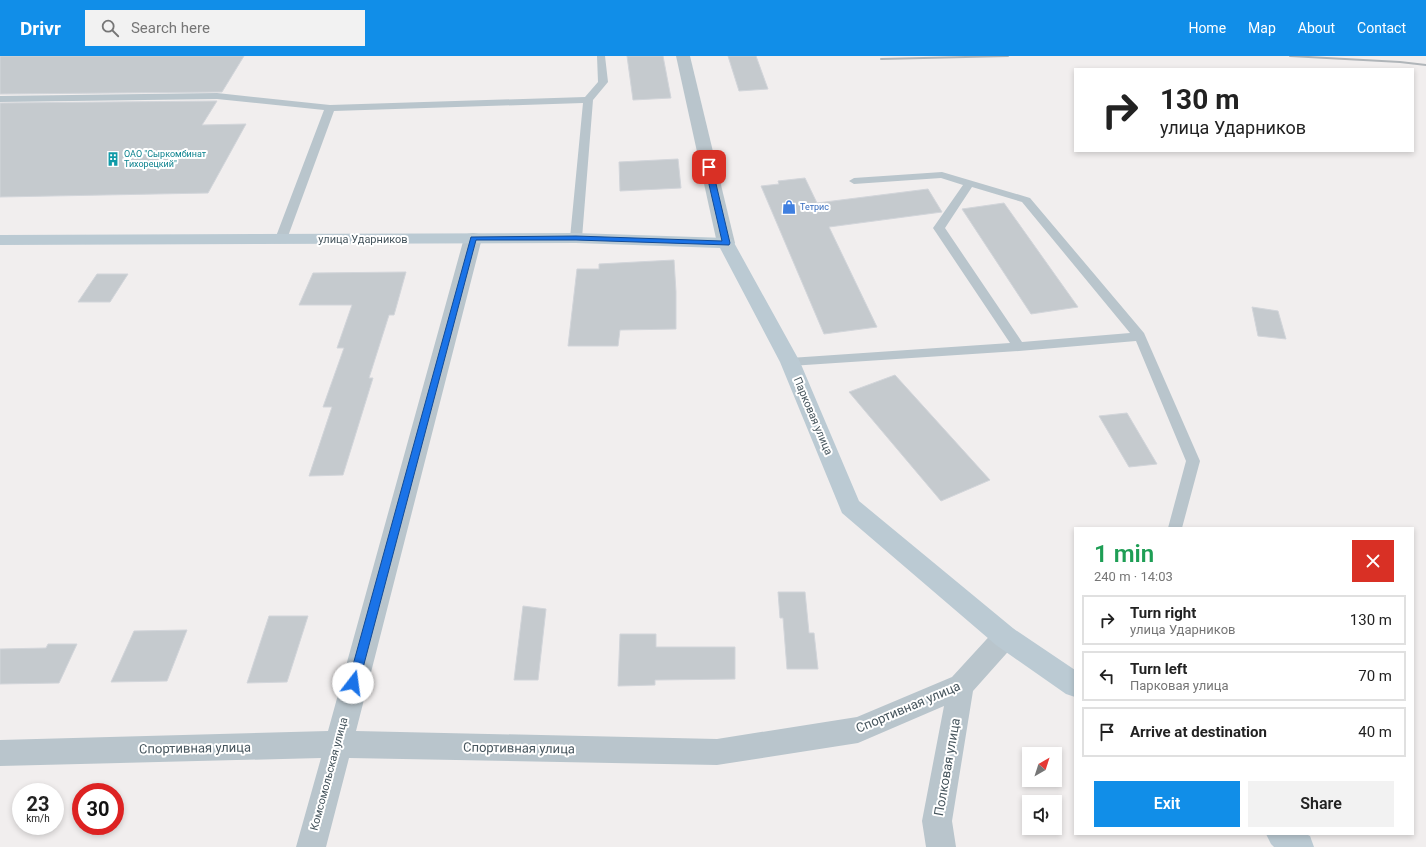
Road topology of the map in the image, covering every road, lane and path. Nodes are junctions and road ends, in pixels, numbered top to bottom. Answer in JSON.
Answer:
{"nodes":[{"id":1,"x":601,"y":56,"type":"edge"},
{"id":2,"x":683,"y":56,"type":"edge"},
{"id":3,"x":0,"y":99,"type":"edge"},
{"id":4,"x":588,"y":100,"type":"junction"},
{"id":5,"x":330,"y":108,"type":"junction"},
{"id":6,"x":854,"y":181,"type":"dead end"},
{"id":7,"x":969,"y":183,"type":"junction"},
{"id":8,"x":473,"y":238,"type":"junction"},
{"id":9,"x":576,"y":238,"type":"junction"},
{"id":10,"x":281,"y":239,"type":"junction"},
{"id":11,"x":0,"y":240,"type":"edge"},
{"id":12,"x":726,"y":243,"type":"junction"},
{"id":13,"x":1140,"y":336,"type":"junction"},
{"id":14,"x":1019,"y":347,"type":"junction"},
{"id":15,"x":790,"y":362,"type":"junction"},
{"id":16,"x":1175,"y":527,"type":"edge"},
{"id":17,"x":1005,"y":637,"type":"junction"},
{"id":18,"x":1074,"y":682,"type":"edge"},
{"id":19,"x":961,"y":686,"type":"junction"},
{"id":20,"x":337,"y":744,"type":"junction"},
{"id":21,"x":0,"y":753,"type":"edge"},
{"id":22,"x":1282,"y":835,"type":"edge"},
{"id":23,"x":311,"y":847,"type":"edge"},
{"id":24,"x":941,"y":847,"type":"edge"},
{"id":25,"x":1300,"y":847,"type":"edge"}],
"edges":[{"from":1,"to":4,"type":"lane"},
{"from":2,"to":12,"type":"street","name":"Парковая улица"},
{"from":3,"to":5,"type":"lane"},
{"from":4,"to":5,"type":"lane"},
{"from":4,"to":9,"type":"lane"},
{"from":5,"to":10,"type":"lane"},
{"from":6,"to":7,"type":"lane"},
{"from":7,"to":13,"type":"lane"},
{"from":7,"to":14,"type":"lane"},
{"from":8,"to":9,"type":"main road","name":"улица Ударников"},
{"from":8,"to":10,"type":"main road","name":"улица Ударников"},
{"from":8,"to":20,"type":"street","name":"Комсомольская улица"},
{"from":9,"to":12,"type":"main road","name":"улица Ударников"},
{"from":10,"to":11,"type":"main road","name":"улица Ударников"},
{"from":12,"to":15,"type":"main road","name":"Парковая улица"},
{"from":13,"to":14,"type":"lane"},
{"from":13,"to":16,"type":"lane"},
{"from":14,"to":15,"type":"lane"},
{"from":15,"to":17,"type":"main road","name":"Парковая улица"},
{"from":17,"to":18,"type":"main road","name":"Парковая улица"},
{"from":17,"to":19,"type":"street","name":"Спортивная улица"},
{"from":19,"to":20,"type":"street","name":"Спортивная улица"},
{"from":19,"to":24,"type":"street","name":"Полковая улица"},
{"from":20,"to":21,"type":"street","name":"Спортивная улица"},
{"from":20,"to":23,"type":"street","name":"Комсомольская улица"},
{"from":22,"to":25,"type":"main road"}]}
